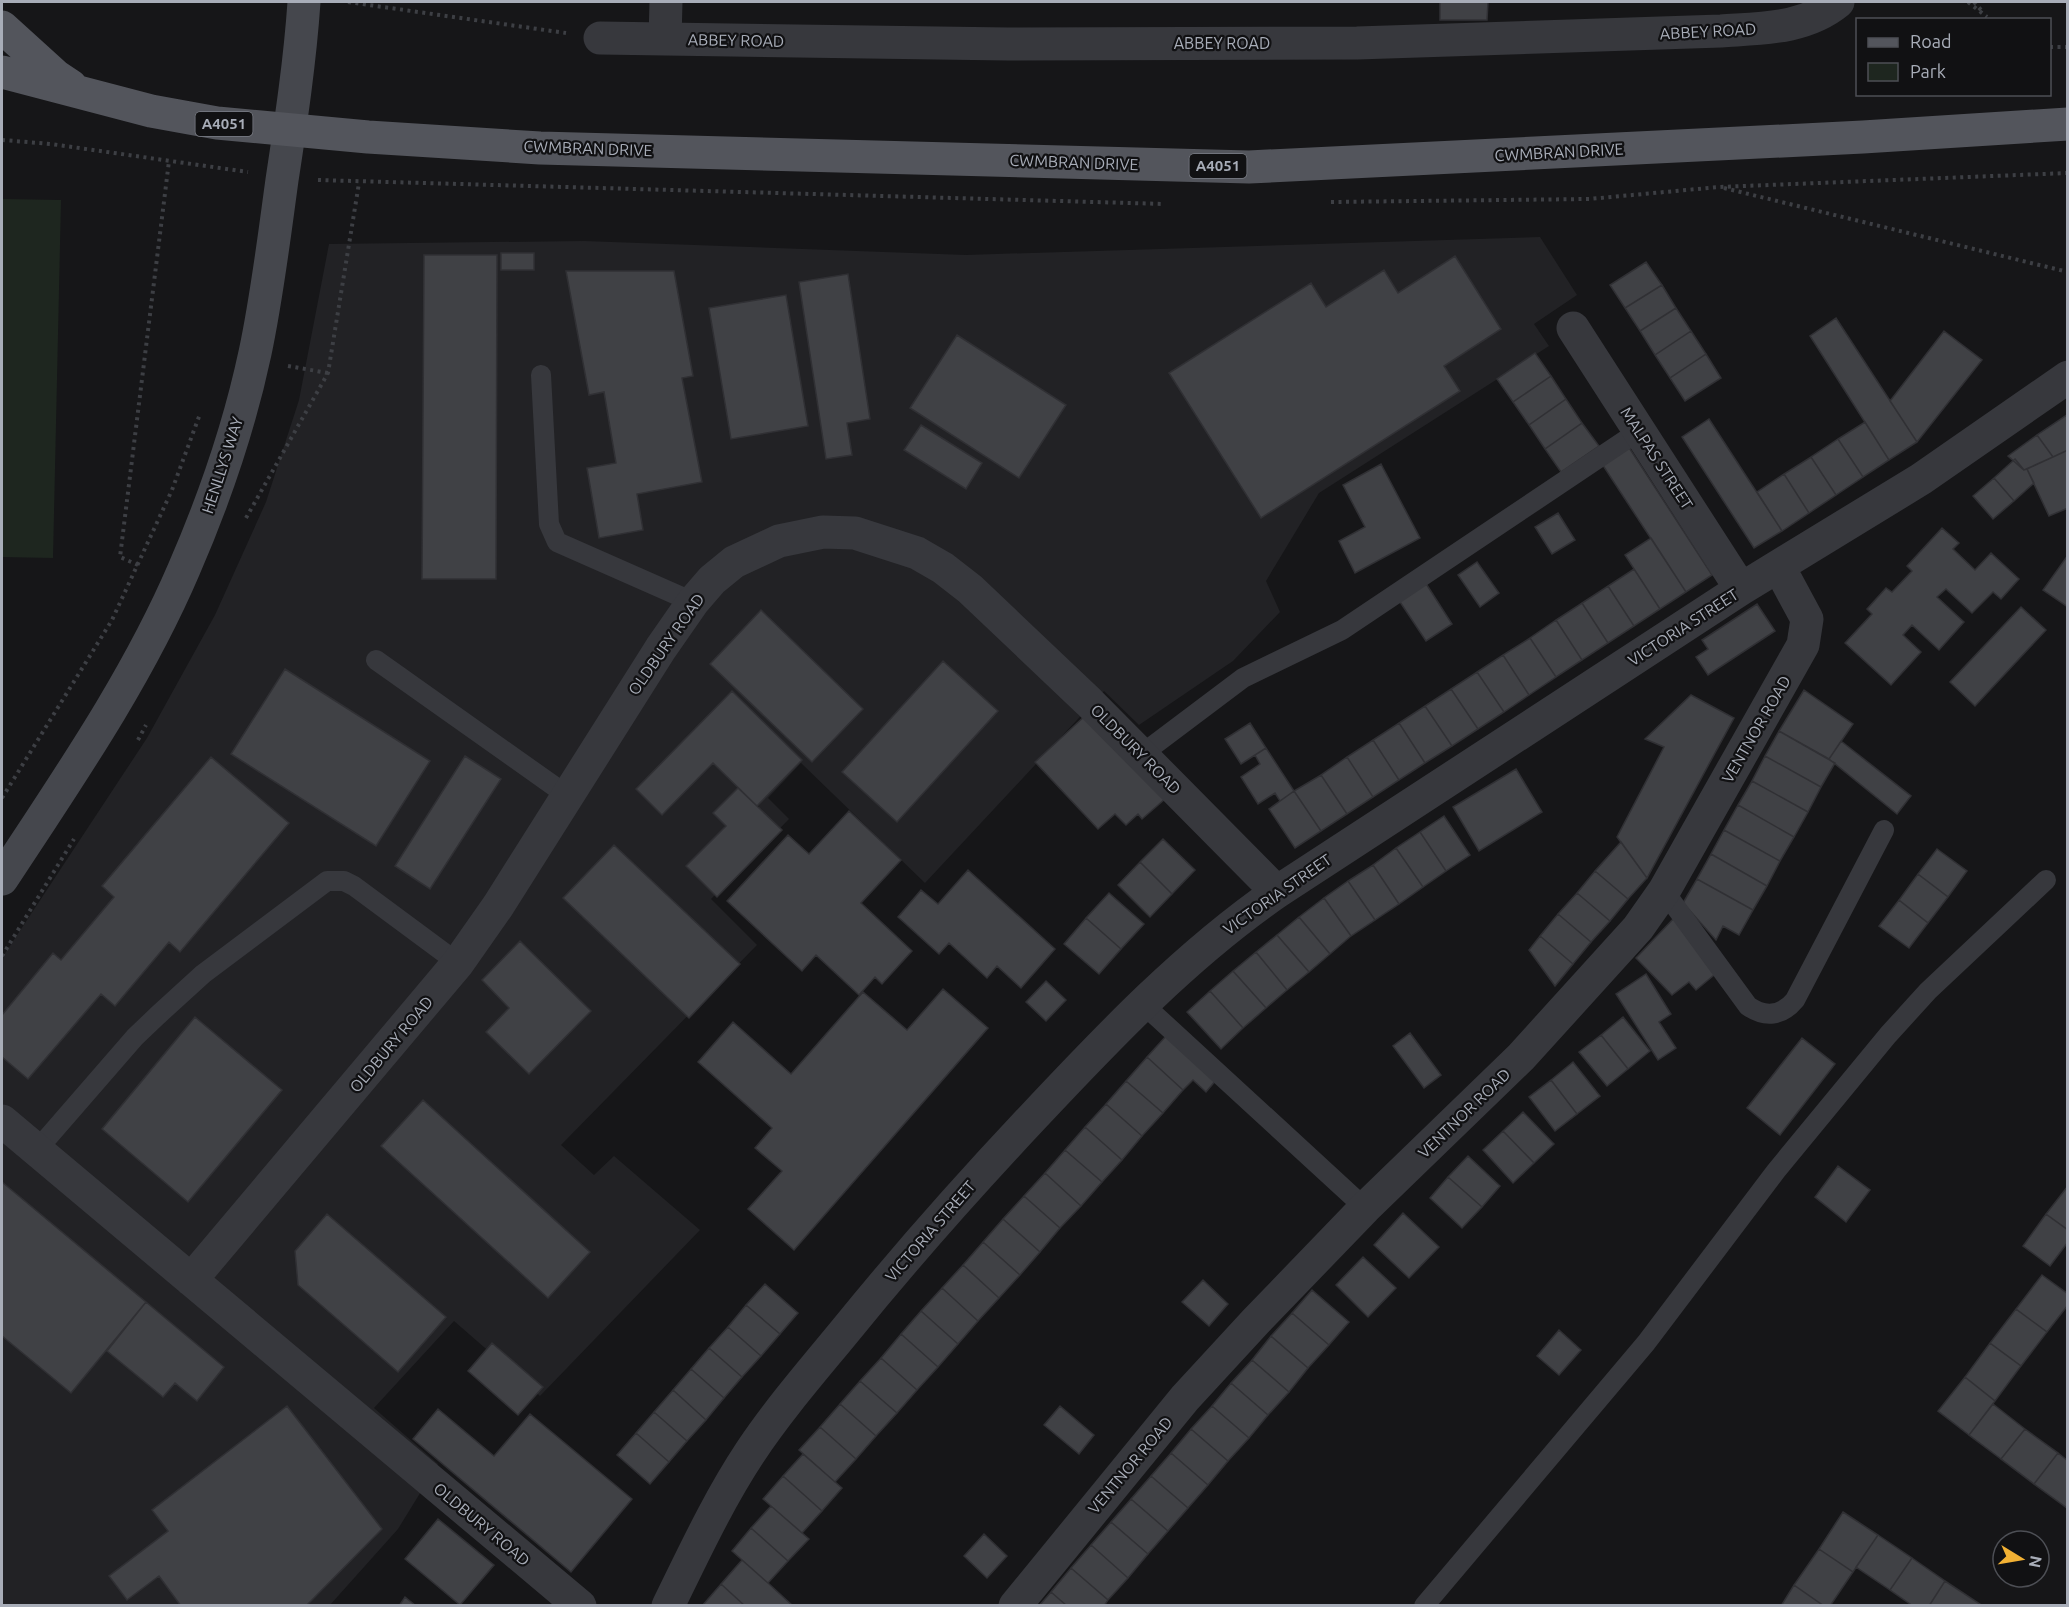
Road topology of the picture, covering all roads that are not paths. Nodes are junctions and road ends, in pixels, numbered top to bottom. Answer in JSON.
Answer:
{"nodes":[{"id":1,"x":666,"y":2,"type":"edge"},
{"id":2,"x":1838,"y":2,"type":"edge"},
{"id":3,"x":304,"y":6,"type":"edge"},
{"id":4,"x":2,"y":27,"type":"edge"},
{"id":5,"x":600,"y":38,"type":"road end"},
{"id":6,"x":665,"y":39,"type":"junction"},
{"id":7,"x":2,"y":72,"type":"edge"},
{"id":8,"x":83,"y":93,"type":"junction"},
{"id":9,"x":2067,"y":124,"type":"edge"},
{"id":10,"x":1573,"y":328,"type":"dead end"},
{"id":11,"x":541,"y":375,"type":"dead end"},
{"id":12,"x":2067,"y":377,"type":"edge"},
{"id":13,"x":1639,"y":430,"type":"junction"},
{"id":14,"x":1779,"y":567,"type":"junction"},
{"id":15,"x":1741,"y":589,"type":"junction"},
{"id":16,"x":693,"y":602,"type":"junction"},
{"id":17,"x":376,"y":660,"type":"dead end"},
{"id":18,"x":1142,"y":754,"type":"junction"},
{"id":19,"x":568,"y":796,"type":"junction"},
{"id":20,"x":1884,"y":830,"type":"dead end"},
{"id":21,"x":2,"y":879,"type":"edge"},
{"id":22,"x":2046,"y":880,"type":"dead end"},
{"id":23,"x":1664,"y":891,"type":"junction"},
{"id":24,"x":1277,"y":892,"type":"junction"},
{"id":25,"x":458,"y":963,"type":"junction"},
{"id":26,"x":1143,"y":1004,"type":"junction"},
{"id":27,"x":2,"y":1121,"type":"edge"},
{"id":28,"x":36,"y":1151,"type":"junction"},
{"id":29,"x":1365,"y":1208,"type":"junction"},
{"id":30,"x":191,"y":1280,"type":"junction"},
{"id":31,"x":580,"y":1605,"type":"edge"},
{"id":32,"x":668,"y":1605,"type":"edge"},
{"id":33,"x":1015,"y":1605,"type":"edge"},
{"id":34,"x":1424,"y":1605,"type":"edge"}],
"edges":[{"from":1,"to":6,"type":"street"},
{"from":2,"to":6,"type":"street","name":"ABBEY ROAD"},
{"from":3,"to":21,"type":"street","name":"HENLLYS WAY"},
{"from":4,"to":8,"type":"main road","number":"A4051"},
{"from":5,"to":6,"type":"street","name":"ABBEY ROAD"},
{"from":7,"to":8,"type":"main road","number":"A4051"},
{"from":8,"to":9,"type":"main road","name":"CWMBRAN DRIVE","number":"A4051"},
{"from":10,"to":13,"type":"street","name":"MALPAS STREET"},
{"from":11,"to":16,"type":"lane"},
{"from":12,"to":14,"type":"street","name":"VICTORIA STREET"},
{"from":13,"to":15,"type":"street","name":"MALPAS STREET"},
{"from":13,"to":18,"type":"lane"},
{"from":14,"to":15,"type":"street","name":"VICTORIA STREET"},
{"from":14,"to":23,"type":"street","name":"VENTNOR ROAD"},
{"from":15,"to":24,"type":"street","name":"VICTORIA STREET"},
{"from":16,"to":18,"type":"street","name":"OLDBURY ROAD"},
{"from":16,"to":19,"type":"street","name":"OLDBURY ROAD"},
{"from":17,"to":19,"type":"lane"},
{"from":18,"to":24,"type":"street","name":"OLDBURY ROAD"},
{"from":19,"to":25,"type":"street","name":"OLDBURY ROAD"},
{"from":20,"to":23,"type":"lane"},
{"from":22,"to":34,"type":"lane"},
{"from":23,"to":29,"type":"street","name":"VENTNOR ROAD"},
{"from":24,"to":26,"type":"street","name":"VICTORIA STREET"},
{"from":25,"to":28,"type":"lane"},
{"from":25,"to":30,"type":"street","name":"OLDBURY ROAD"},
{"from":26,"to":29,"type":"lane"},
{"from":26,"to":32,"type":"street","name":"VICTORIA STREET"},
{"from":27,"to":28,"type":"street","name":"OLDBURY ROAD"},
{"from":28,"to":30,"type":"street","name":"OLDBURY ROAD"},
{"from":29,"to":33,"type":"street","name":"VENTNOR ROAD"},
{"from":30,"to":31,"type":"street","name":"OLDBURY ROAD"}]}
